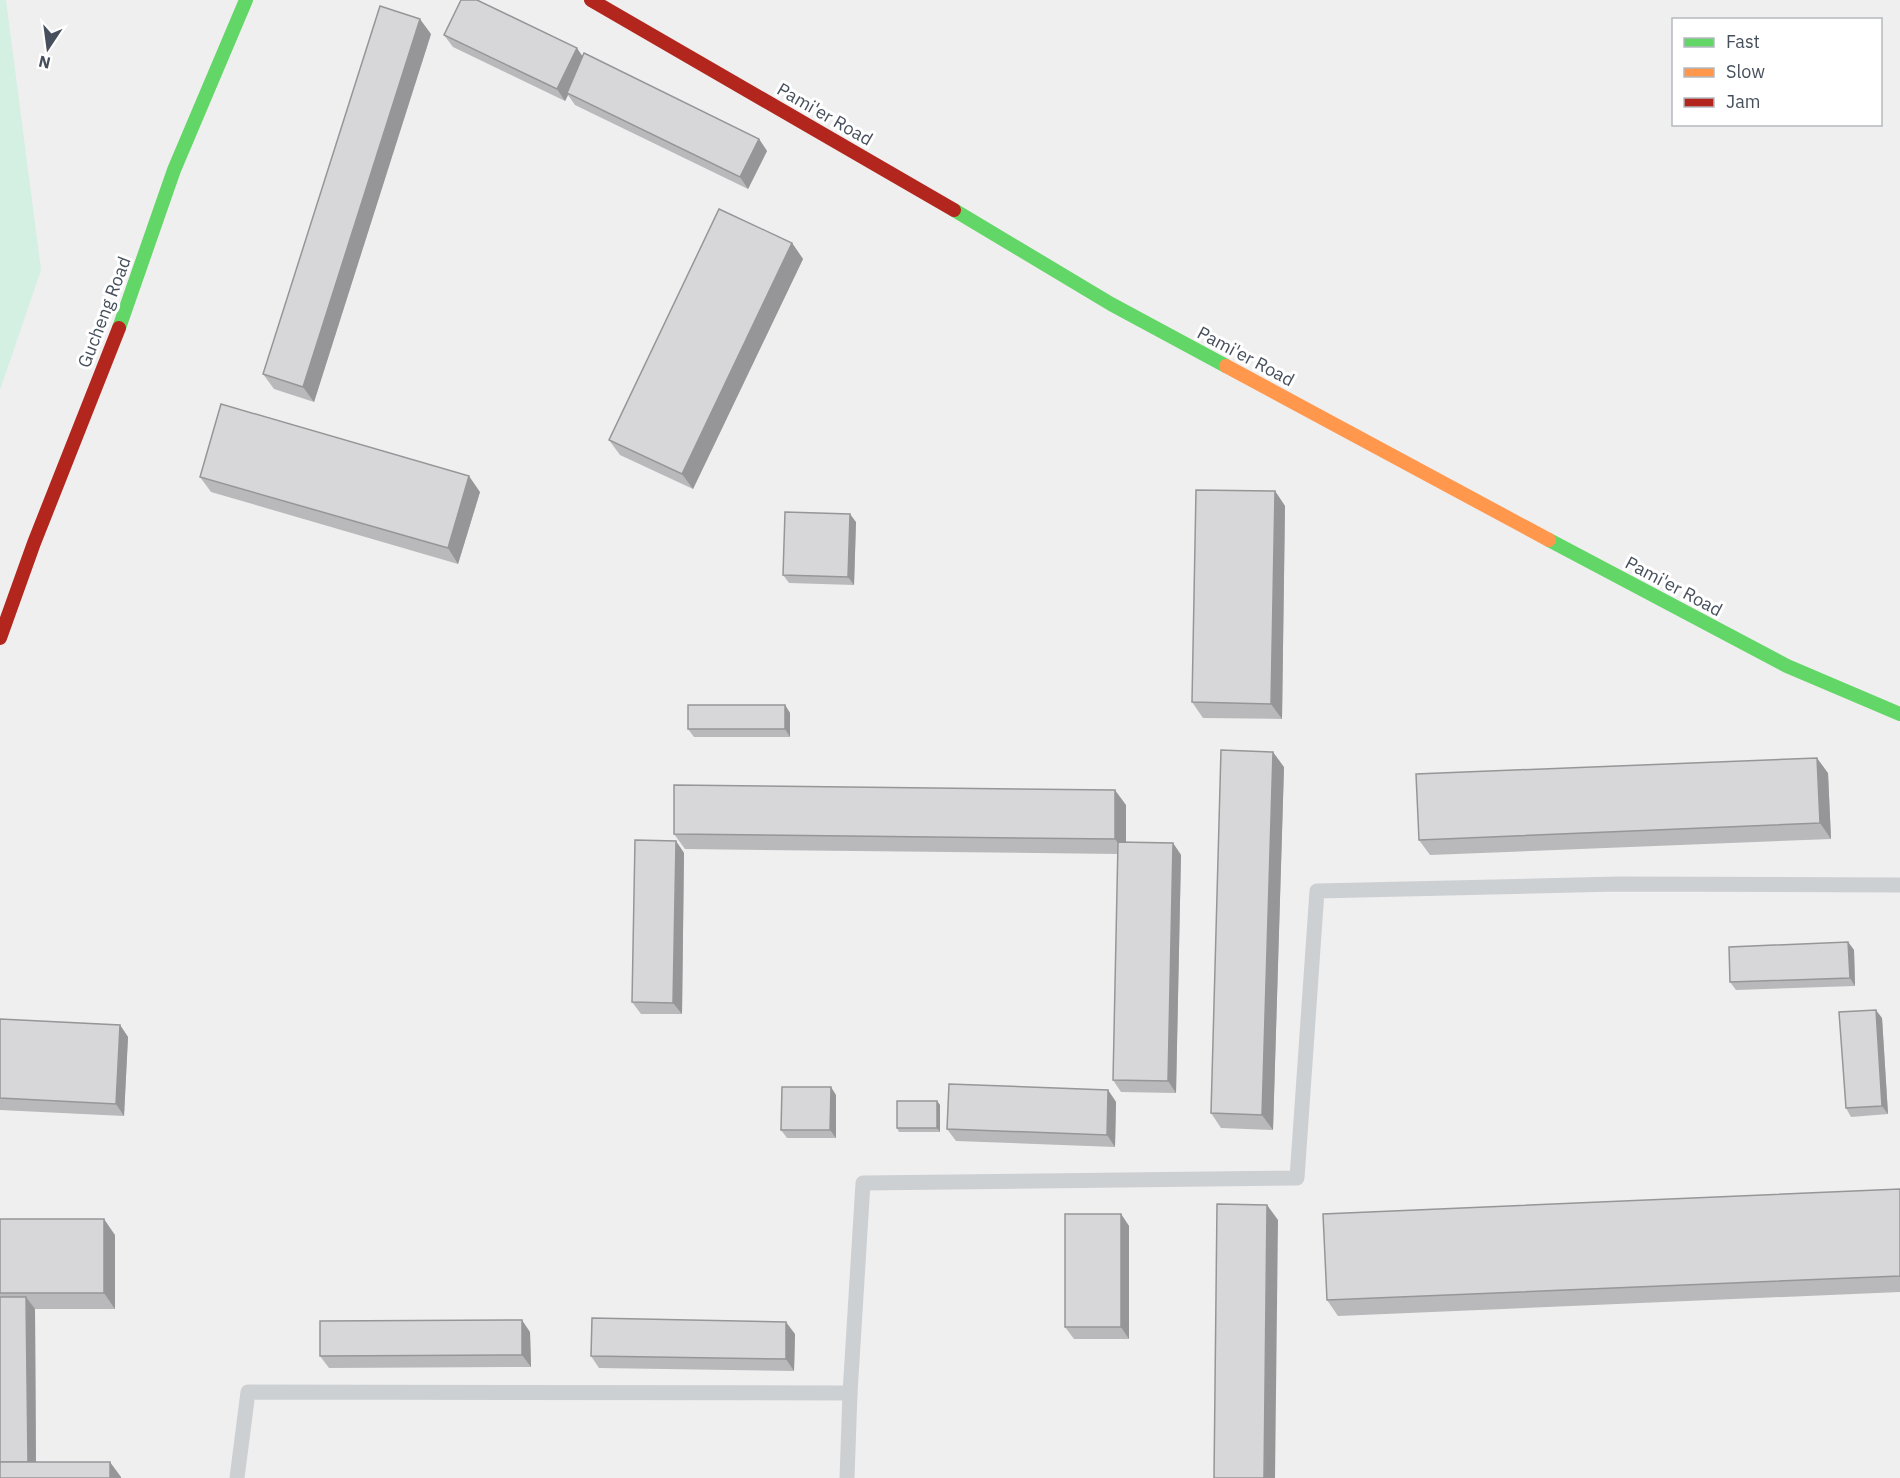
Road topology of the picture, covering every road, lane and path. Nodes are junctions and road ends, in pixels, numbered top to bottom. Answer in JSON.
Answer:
{"nodes":[{"id":1,"x":246,"y":0,"type":"edge"},
{"id":2,"x":591,"y":0,"type":"edge"},
{"id":3,"x":0,"y":638,"type":"edge"},
{"id":4,"x":1900,"y":714,"type":"edge"},
{"id":5,"x":1900,"y":885,"type":"edge"},
{"id":6,"x":850,"y":1393,"type":"junction"},
{"id":7,"x":237,"y":1478,"type":"edge"},
{"id":8,"x":847,"y":1478,"type":"edge"}],
"edges":[{"from":1,"to":3,"type":"main road","name":"Gucheng Road"},
{"from":2,"to":4,"type":"main road","name":"Pami'er Road"},
{"from":5,"to":6,"type":"lane"},
{"from":6,"to":7,"type":"lane"},
{"from":6,"to":8,"type":"lane"}]}
